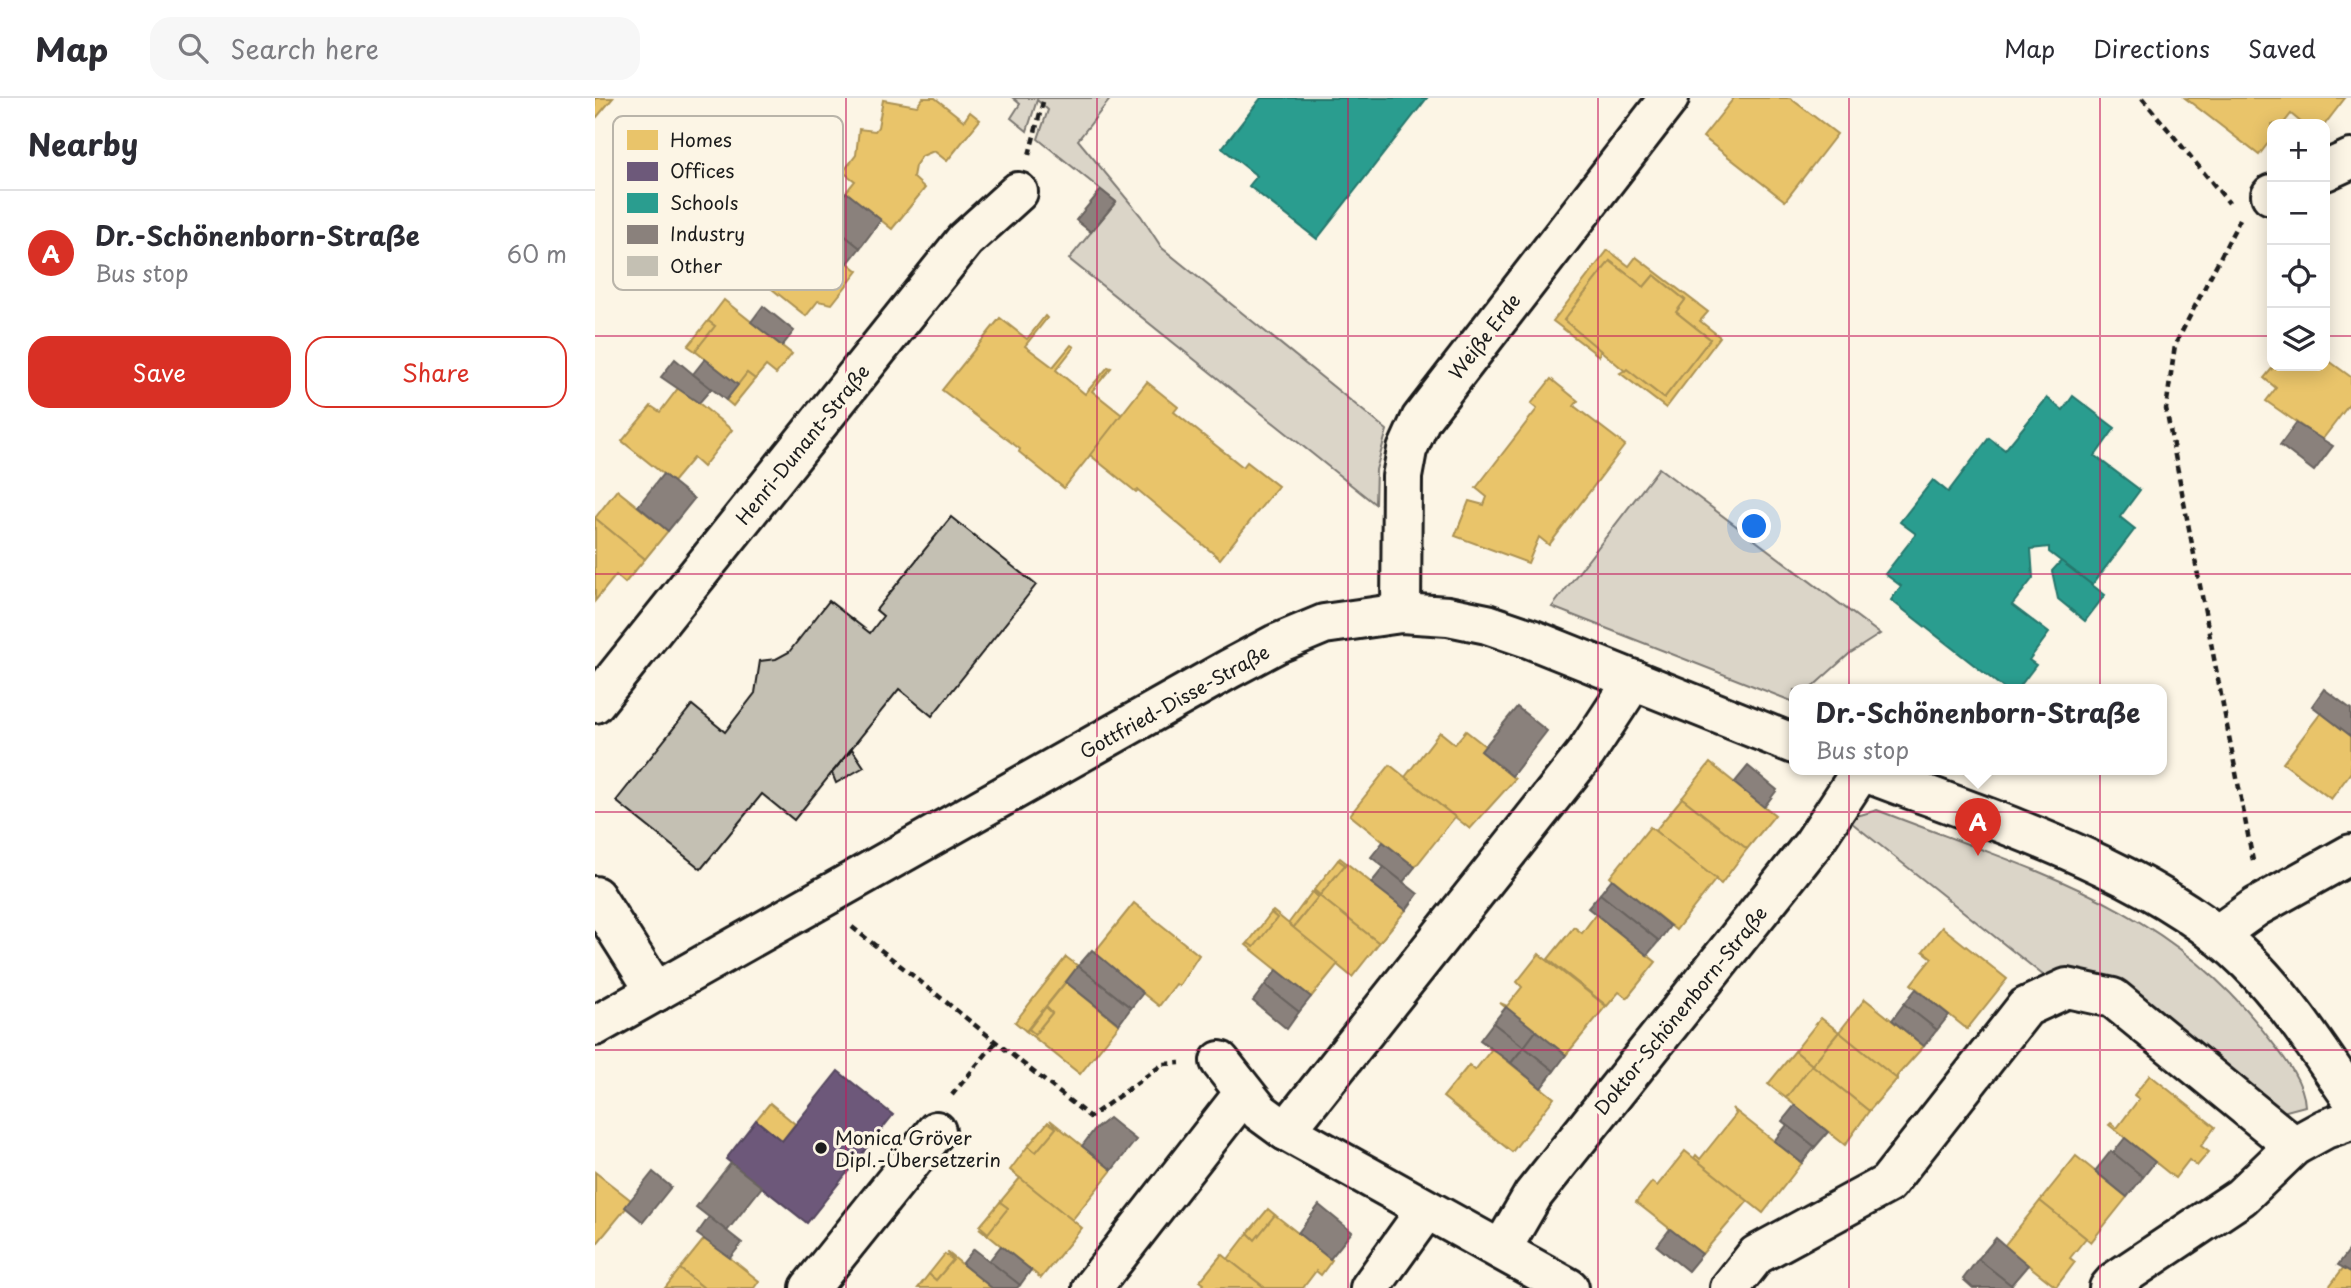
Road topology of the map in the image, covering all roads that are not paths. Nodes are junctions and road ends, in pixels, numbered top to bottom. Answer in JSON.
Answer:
{"nodes":[{"id":1,"x":1669,"y":98,"type":"edge"},
{"id":2,"x":2351,"y":159,"type":"edge"},
{"id":3,"x":2330,"y":169,"type":"edge"},
{"id":4,"x":1018,"y":192,"type":"road end"},
{"id":5,"x":1401,"y":613,"type":"junction"},
{"id":6,"x":1634,"y":680,"type":"junction"},
{"id":7,"x":595,"y":703,"type":"edge"},
{"id":8,"x":1789,"y":742,"type":"edge"},
{"id":9,"x":1857,"y":775,"type":"edge"},
{"id":10,"x":1873,"y":775,"type":"edge"},
{"id":11,"x":2351,"y":854,"type":"edge"},
{"id":12,"x":595,"y":896,"type":"edge"},
{"id":13,"x":2217,"y":935,"type":"junction"},
{"id":14,"x":656,"y":992,"type":"junction"},
{"id":15,"x":595,"y":1026,"type":"edge"},
{"id":16,"x":1220,"y":1061,"type":"road end"},
{"id":17,"x":1244,"y":1093,"type":"junction"},
{"id":18,"x":2351,"y":1097,"type":"edge"},
{"id":19,"x":2351,"y":1120,"type":"edge"},
{"id":20,"x":936,"y":1131,"type":"road end"},
{"id":21,"x":1286,"y":1131,"type":"junction"},
{"id":22,"x":2294,"y":1146,"type":"junction"},
{"id":23,"x":1426,"y":1210,"type":"junction"},
{"id":24,"x":1501,"y":1250,"type":"junction"},
{"id":25,"x":810,"y":1288,"type":"edge"},
{"id":26,"x":1091,"y":1288,"type":"edge"},
{"id":27,"x":1370,"y":1288,"type":"edge"},
{"id":28,"x":1570,"y":1288,"type":"edge"},
{"id":29,"x":1730,"y":1288,"type":"edge"},
{"id":30,"x":2109,"y":1288,"type":"edge"}],
"edges":[{"from":1,"to":5,"type":"street","name":"Weiße Erde"},
{"from":2,"to":3,"type":"street"},
{"from":4,"to":7,"type":"street","name":"Henri-Dunant-Straße"},
{"from":5,"to":6,"type":"street","name":"Gottfried-Disse-Straße"},
{"from":5,"to":14,"type":"street","name":"Gottfried-Disse-Straße"},
{"from":6,"to":8,"type":"street","name":"Gottfried-Disse-Straße"},
{"from":6,"to":21,"type":"street"},
{"from":9,"to":24,"type":"street","name":"Doktor-Schönenborn-Straße"},
{"from":10,"to":13,"type":"street"},
{"from":11,"to":13,"type":"street"},
{"from":12,"to":14,"type":"street"},
{"from":13,"to":18,"type":"street"},
{"from":14,"to":15,"type":"street","name":"Gottfried-Disse-Straße"},
{"from":16,"to":17,"type":"street"},
{"from":17,"to":21,"type":"street"},
{"from":17,"to":26,"type":"street"},
{"from":19,"to":22,"type":"street"},
{"from":20,"to":25,"type":"street"},
{"from":21,"to":23,"type":"street"},
{"from":22,"to":29,"type":"street"},
{"from":22,"to":30,"type":"street"},
{"from":23,"to":24,"type":"street"},
{"from":23,"to":27,"type":"street"},
{"from":24,"to":28,"type":"street"}]}
